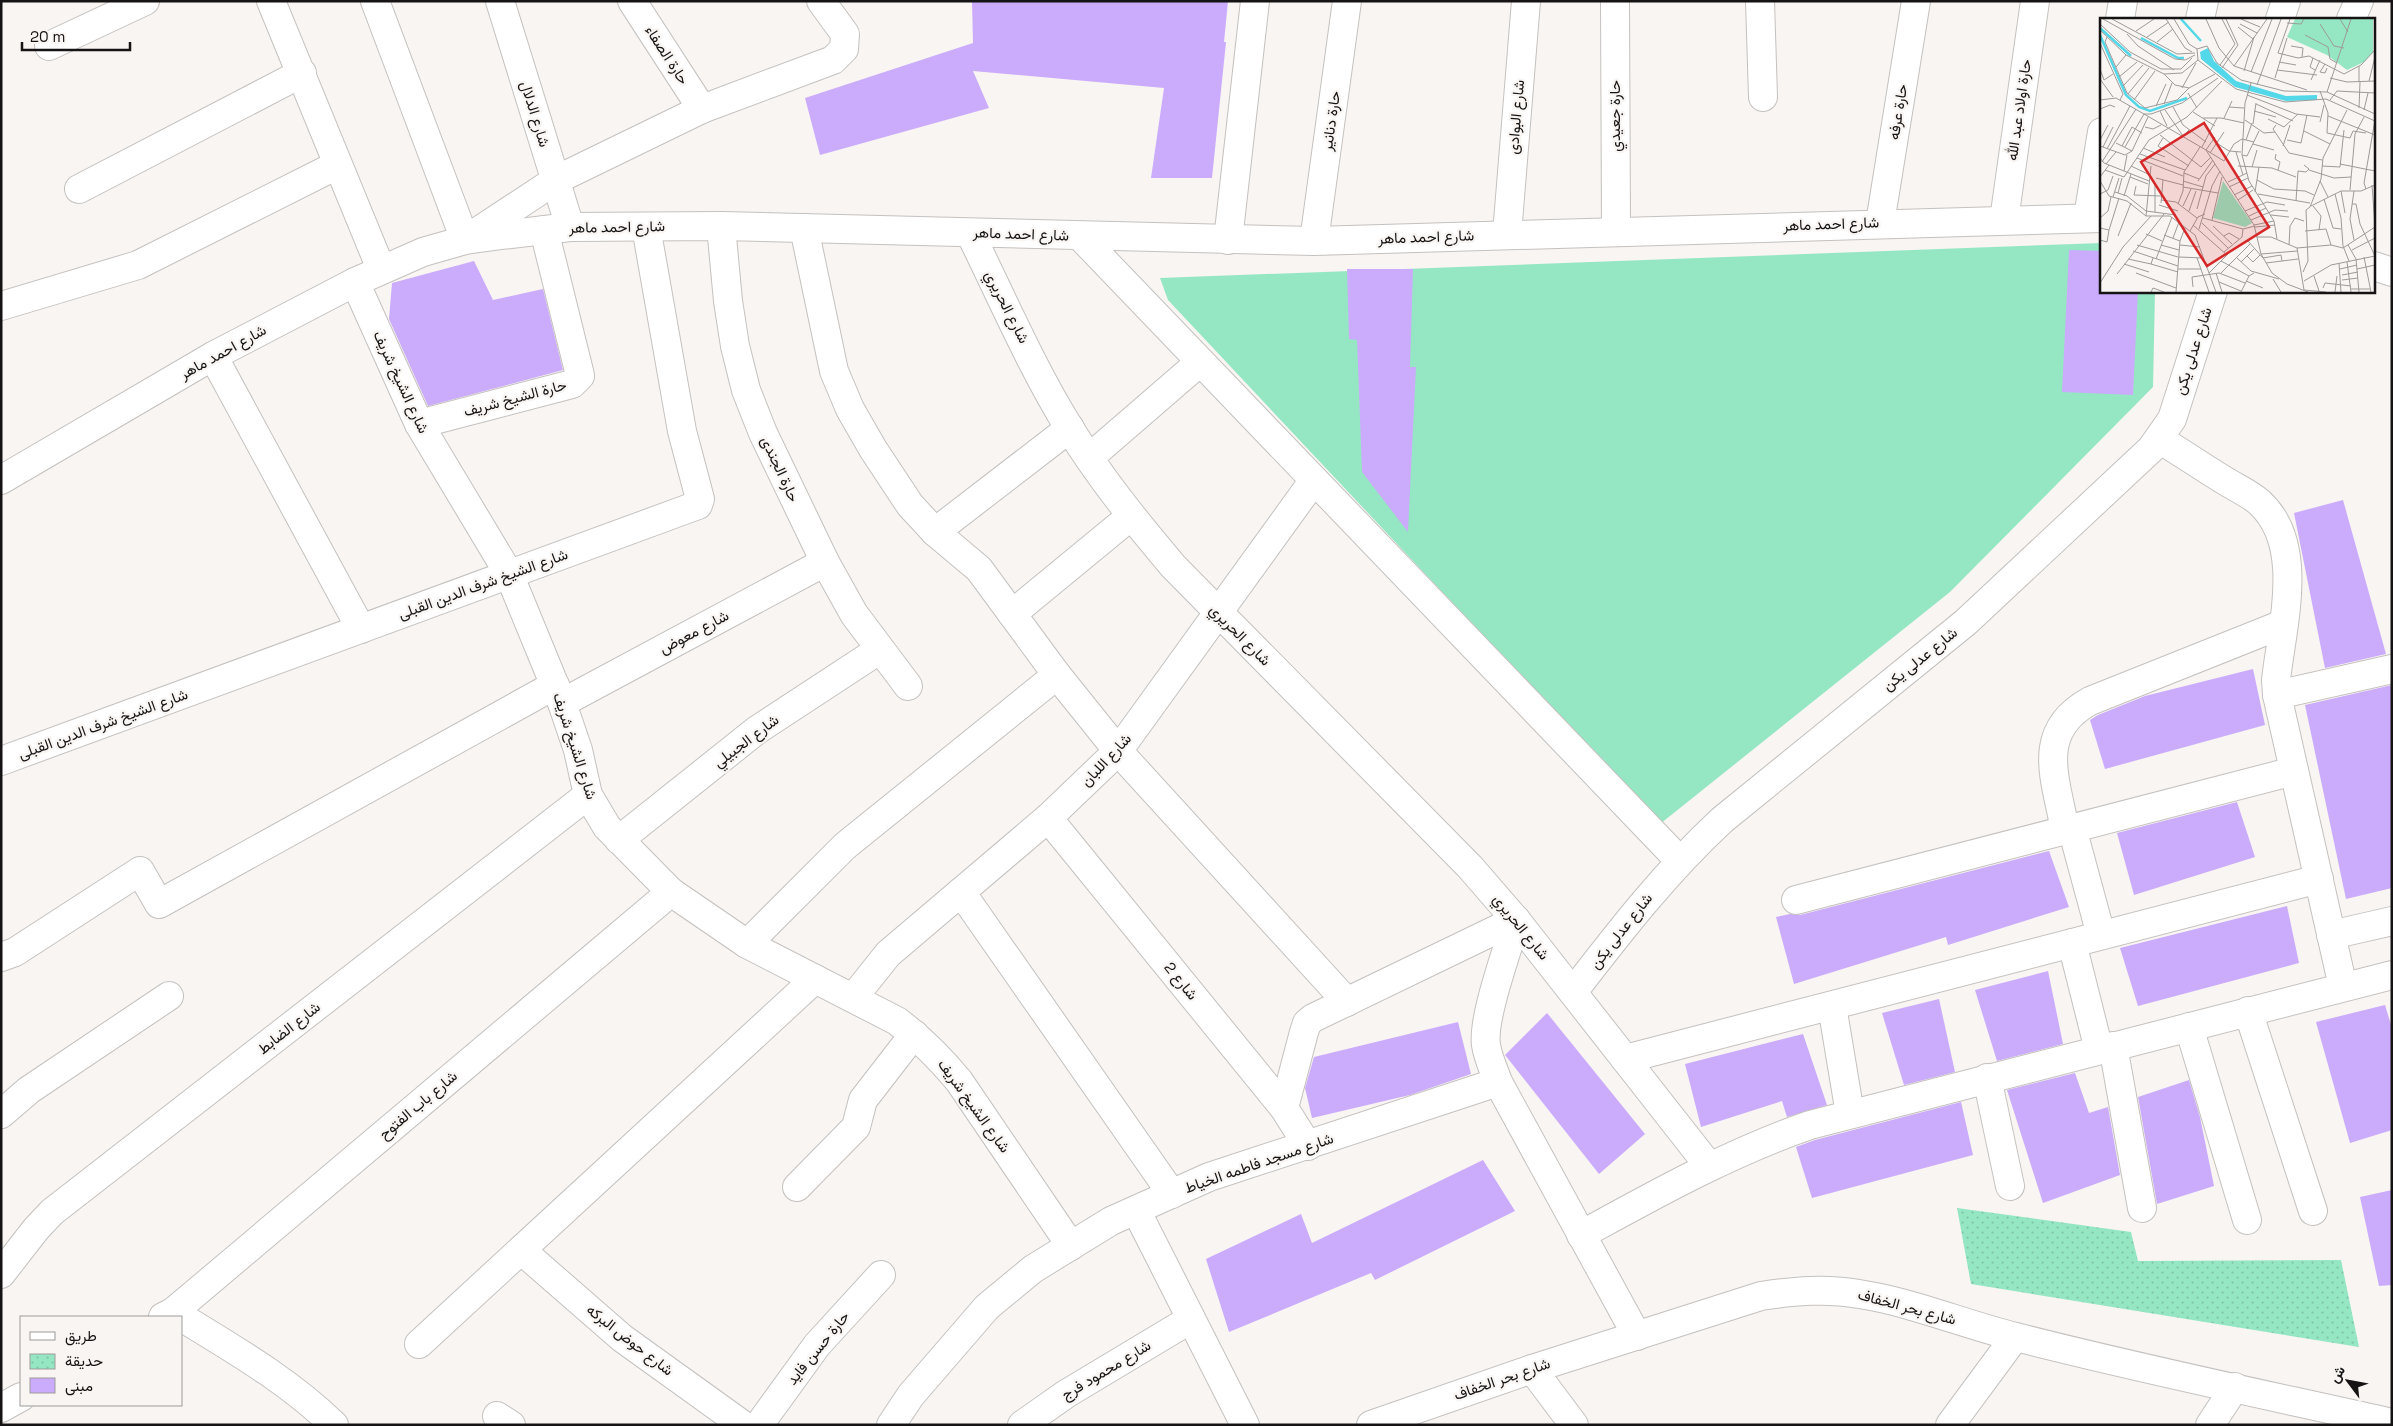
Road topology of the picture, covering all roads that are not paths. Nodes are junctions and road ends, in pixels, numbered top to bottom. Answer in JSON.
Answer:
{"nodes":[{"id":1,"x":145,"y":1,"type":"edge"},
{"id":2,"x":271,"y":1,"type":"edge"},
{"id":3,"x":375,"y":1,"type":"edge"},
{"id":4,"x":500,"y":1,"type":"edge"},
{"id":5,"x":632,"y":1,"type":"edge"},
{"id":6,"x":821,"y":1,"type":"edge"},
{"id":7,"x":1255,"y":1,"type":"edge"},
{"id":8,"x":1347,"y":1,"type":"edge"},
{"id":9,"x":1526,"y":1,"type":"edge"},
{"id":10,"x":1615,"y":1,"type":"edge"},
{"id":11,"x":1760,"y":1,"type":"edge"},
{"id":12,"x":1916,"y":1,"type":"edge"},
{"id":13,"x":2035,"y":1,"type":"edge"},
{"id":14,"x":2123,"y":1,"type":"edge"},
{"id":15,"x":2204,"y":1,"type":"edge"},
{"id":16,"x":2286,"y":1,"type":"edge"},
{"id":17,"x":2359,"y":1,"type":"edge"},
{"id":18,"x":2120,"y":18,"type":"edge"},
{"id":19,"x":2200,"y":18,"type":"edge"},
{"id":20,"x":2280,"y":18,"type":"edge"},
{"id":21,"x":2351,"y":18,"type":"edge"},
{"id":22,"x":49,"y":46,"type":"dead end"},
{"id":23,"x":302,"y":73,"type":"junction"},
{"id":24,"x":1762,"y":97,"type":"dead end"},
{"id":25,"x":702,"y":109,"type":"junction"},
{"id":26,"x":2100,"y":157,"type":"edge"},
{"id":27,"x":337,"y":165,"type":"junction"},
{"id":28,"x":556,"y":180,"type":"junction"},
{"id":29,"x":79,"y":189,"type":"dead end"},
{"id":30,"x":2095,"y":218,"type":"edge"},
{"id":31,"x":2004,"y":220,"type":"junction"},
{"id":32,"x":1880,"y":223,"type":"junction"},
{"id":33,"x":721,"y":226,"type":"junction"},
{"id":34,"x":646,"y":227,"type":"junction"},
{"id":35,"x":557,"y":228,"type":"junction"},
{"id":36,"x":804,"y":228,"type":"junction"},
{"id":37,"x":1616,"y":230,"type":"junction"},
{"id":38,"x":970,"y":233,"type":"junction"},
{"id":39,"x":1507,"y":234,"type":"junction"},
{"id":40,"x":1080,"y":236,"type":"junction"},
{"id":41,"x":465,"y":240,"type":"junction"},
{"id":42,"x":1228,"y":240,"type":"junction"},
{"id":43,"x":1314,"y":241,"type":"junction"},
{"id":44,"x":2376,"y":267,"type":"edge"},
{"id":45,"x":381,"y":269,"type":"junction"},
{"id":46,"x":2392,"y":272,"type":"edge"},
{"id":47,"x":355,"y":282,"type":"junction"},
{"id":48,"x":2212,"y":292,"type":"edge"},
{"id":49,"x":1,"y":306,"type":"edge"},
{"id":50,"x":212,"y":356,"type":"junction"},
{"id":51,"x":1200,"y":362,"type":"junction"},
{"id":52,"x":419,"y":424,"type":"junction"},
{"id":53,"x":1070,"y":428,"type":"junction"},
{"id":54,"x":2159,"y":439,"type":"junction"},
{"id":55,"x":1089,"y":458,"type":"junction"},
{"id":56,"x":2,"y":478,"type":"edge"},
{"id":57,"x":1314,"y":480,"type":"junction"},
{"id":58,"x":1130,"y":516,"type":"junction"},
{"id":59,"x":935,"y":532,"type":"junction"},
{"id":60,"x":825,"y":562,"type":"junction"},
{"id":61,"x":509,"y":574,"type":"junction"},
{"id":62,"x":1219,"y":613,"type":"junction"},
{"id":63,"x":1012,"y":614,"type":"junction"},
{"id":64,"x":2283,"y":624,"type":"junction"},
{"id":65,"x":362,"y":629,"type":"junction"},
{"id":66,"x":879,"y":650,"type":"junction"},
{"id":67,"x":2392,"y":669,"type":"edge"},
{"id":68,"x":1057,"y":674,"type":"junction"},
{"id":69,"x":908,"y":686,"type":"dead end"},
{"id":70,"x":559,"y":694,"type":"junction"},
{"id":71,"x":2277,"y":695,"type":"junction"},
{"id":72,"x":1118,"y":751,"type":"junction"},
{"id":73,"x":1,"y":761,"type":"edge"},
{"id":74,"x":2294,"y":771,"type":"junction"},
{"id":75,"x":588,"y":796,"type":"junction"},
{"id":76,"x":1048,"y":818,"type":"junction"},
{"id":77,"x":2068,"y":829,"type":"junction"},
{"id":78,"x":619,"y":840,"type":"junction"},
{"id":79,"x":1680,"y":861,"type":"junction"},
{"id":80,"x":2319,"y":879,"type":"junction"},
{"id":81,"x":671,"y":892,"type":"junction"},
{"id":82,"x":961,"y":892,"type":"junction"},
{"id":83,"x":1796,"y":900,"type":"dead end"},
{"id":84,"x":1516,"y":920,"type":"junction"},
{"id":85,"x":2392,"y":921,"type":"edge"},
{"id":86,"x":2101,"y":935,"type":"junction"},
{"id":87,"x":2331,"y":936,"type":"junction"},
{"id":88,"x":2072,"y":943,"type":"junction"},
{"id":89,"x":747,"y":944,"type":"junction"},
{"id":90,"x":1,"y":957,"type":"edge"},
{"id":91,"x":2392,"y":975,"type":"edge"},
{"id":92,"x":814,"y":979,"type":"junction"},
{"id":93,"x":2343,"y":987,"type":"junction"},
{"id":94,"x":1573,"y":992,"type":"junction"},
{"id":95,"x":169,"y":996,"type":"dead end"},
{"id":96,"x":853,"y":998,"type":"junction"},
{"id":97,"x":1347,"y":1002,"type":"junction"},
{"id":98,"x":1832,"y":1006,"type":"junction"},
{"id":99,"x":2248,"y":1012,"type":"junction"},
{"id":100,"x":2189,"y":1027,"type":"junction"},
{"id":101,"x":914,"y":1034,"type":"junction"},
{"id":102,"x":2106,"y":1048,"type":"junction"},
{"id":103,"x":1625,"y":1059,"type":"junction"},
{"id":104,"x":1987,"y":1078,"type":"junction"},
{"id":105,"x":1498,"y":1082,"type":"junction"},
{"id":106,"x":1284,"y":1108,"type":"junction"},
{"id":107,"x":1,"y":1114,"type":"edge"},
{"id":108,"x":1850,"y":1114,"type":"junction"},
{"id":109,"x":1308,"y":1146,"type":"junction"},
{"id":110,"x":1709,"y":1166,"type":"junction"},
{"id":111,"x":2010,"y":1186,"type":"dead end"},
{"id":112,"x":797,"y":1187,"type":"dead end"},
{"id":113,"x":1172,"y":1194,"type":"junction"},
{"id":114,"x":2142,"y":1208,"type":"dead end"},
{"id":115,"x":1136,"y":1210,"type":"junction"},
{"id":116,"x":2313,"y":1211,"type":"dead end"},
{"id":117,"x":2247,"y":1220,"type":"dead end"},
{"id":118,"x":1581,"y":1235,"type":"junction"},
{"id":119,"x":1071,"y":1246,"type":"junction"},
{"id":120,"x":521,"y":1250,"type":"junction"},
{"id":121,"x":1,"y":1274,"type":"edge"},
{"id":122,"x":881,"y":1275,"type":"dead end"},
{"id":123,"x":168,"y":1314,"type":"edge"},
{"id":124,"x":1191,"y":1319,"type":"junction"},
{"id":125,"x":182,"y":1322,"type":"edge"},
{"id":126,"x":1637,"y":1336,"type":"junction"},
{"id":127,"x":2015,"y":1337,"type":"junction"},
{"id":128,"x":419,"y":1344,"type":"dead end"},
{"id":129,"x":1532,"y":1369,"type":"junction"},
{"id":130,"x":2235,"y":1387,"type":"junction"},
{"id":131,"x":20,"y":1398,"type":"edge"},
{"id":132,"x":1,"y":1408,"type":"edge"},
{"id":133,"x":318,"y":1420,"type":"edge"},
{"id":134,"x":1234,"y":1420,"type":"edge"},
{"id":135,"x":1382,"y":1423,"type":"edge"},
{"id":136,"x":2392,"y":1423,"type":"edge"},
{"id":137,"x":743,"y":1425,"type":"edge"},
{"id":138,"x":759,"y":1425,"type":"edge"},
{"id":139,"x":891,"y":1425,"type":"edge"},
{"id":140,"x":1022,"y":1425,"type":"edge"},
{"id":141,"x":1574,"y":1425,"type":"edge"},
{"id":142,"x":1950,"y":1425,"type":"edge"},
{"id":143,"x":2210,"y":1425,"type":"edge"}],
"edges":[{"from":1,"to":22,"type":"street"},
{"from":2,"to":23,"type":"street"},
{"from":3,"to":41,"type":"street"},
{"from":4,"to":28,"type":"street","name":"شارع الدلال"},
{"from":5,"to":25,"type":"street","name":"حارة الصفاء"},
{"from":6,"to":25,"type":"street"},
{"from":7,"to":42,"type":"street"},
{"from":8,"to":43,"type":"street","name":"حارة دنانير"},
{"from":9,"to":39,"type":"street","name":"شارع البوادى"},
{"from":10,"to":37,"type":"street","name":"حارة جعيدي"},
{"from":11,"to":24,"type":"street"},
{"from":12,"to":32,"type":"street","name":"حارة عرفه"},
{"from":13,"to":31,"type":"street","name":"حارة اولاد عبد الله"},
{"from":14,"to":18,"type":"street"},
{"from":15,"to":19,"type":"street"},
{"from":16,"to":20,"type":"street"},
{"from":17,"to":21,"type":"street"},
{"from":23,"to":27,"type":"street"},
{"from":23,"to":29,"type":"street"},
{"from":25,"to":28,"type":"street"},
{"from":26,"to":30,"type":"street"},
{"from":27,"to":45,"type":"street"},
{"from":27,"to":49,"type":"street"},
{"from":28,"to":35,"type":"street","name":"شارع الدلال"},
{"from":28,"to":41,"type":"street"},
{"from":30,"to":31,"type":"street","name":"شارع احمد ماهر"},
{"from":31,"to":32,"type":"street","name":"شارع احمد ماهر"},
{"from":32,"to":37,"type":"street","name":"شارع احمد ماهر"},
{"from":33,"to":34,"type":"street","name":"شارع احمد ماهر"},
{"from":33,"to":36,"type":"street","name":"شارع احمد ماهر"},
{"from":33,"to":60,"type":"street","name":"حارة الجندى"},
{"from":34,"to":35,"type":"street","name":"شارع احمد ماهر"},
{"from":34,"to":61,"type":"street","name":"شارع الشيخ شرف الدين القبلى"},
{"from":35,"to":41,"type":"street","name":"شارع احمد ماهر"},
{"from":35,"to":52,"type":"street","name":"حارة الشيخ شريف"},
{"from":36,"to":38,"type":"street","name":"شارع احمد ماهر"},
{"from":36,"to":59,"type":"street"},
{"from":37,"to":39,"type":"street","name":"شارع احمد ماهر"},
{"from":38,"to":40,"type":"street","name":"شارع احمد ماهر"},
{"from":38,"to":53,"type":"street","name":"شارع الحريري"},
{"from":39,"to":43,"type":"street","name":"شارع احمد ماهر"},
{"from":40,"to":42,"type":"street","name":"شارع احمد ماهر"},
{"from":40,"to":51,"type":"street"},
{"from":41,"to":45,"type":"street","name":"شارع احمد ماهر"},
{"from":42,"to":43,"type":"street","name":"شارع احمد ماهر"},
{"from":44,"to":46,"type":"street"},
{"from":45,"to":47,"type":"street","name":"شارع احمد ماهر"},
{"from":47,"to":50,"type":"street","name":"شارع احمد ماهر"},
{"from":47,"to":52,"type":"street","name":"شارع الشيخ شريف"},
{"from":48,"to":54,"type":"street","name":"شارع عدلى يكن"},
{"from":50,"to":56,"type":"street","name":"شارع احمد ماهر"},
{"from":50,"to":65,"type":"street"},
{"from":51,"to":55,"type":"street"},
{"from":51,"to":57,"type":"street"},
{"from":52,"to":61,"type":"street","name":"شارع الشيخ شريف"},
{"from":53,"to":55,"type":"street","name":"شارع الحريري"},
{"from":53,"to":59,"type":"street"},
{"from":54,"to":64,"type":"street"},
{"from":54,"to":79,"type":"street","name":"شارع عدلى يكن"},
{"from":55,"to":58,"type":"street","name":"شارع الحريري"},
{"from":57,"to":62,"type":"street","name":"شارع اللبان"},
{"from":57,"to":79,"type":"street"},
{"from":58,"to":62,"type":"street","name":"شارع الحريري"},
{"from":58,"to":63,"type":"street"},
{"from":59,"to":63,"type":"street"},
{"from":60,"to":66,"type":"street","name":"حارة الجندى"},
{"from":60,"to":70,"type":"street","name":"شارع معوض"},
{"from":61,"to":65,"type":"street","name":"شارع الشيخ شرف الدين القبلى"},
{"from":61,"to":70,"type":"street","name":"شارع الشيخ شريف"},
{"from":62,"to":72,"type":"street","name":"شارع اللبان"},
{"from":62,"to":84,"type":"street","name":"شارع الحريري"},
{"from":63,"to":68,"type":"street"},
{"from":64,"to":71,"type":"street"},
{"from":64,"to":77,"type":"street"},
{"from":65,"to":73,"type":"street","name":"شارع الشيخ شرف الدين القبلى"},
{"from":66,"to":69,"type":"street","name":"حارة الجندى"},
{"from":66,"to":78,"type":"street","name":"شارع الجبيلي"},
{"from":67,"to":71,"type":"street"},
{"from":68,"to":72,"type":"street"},
{"from":68,"to":89,"type":"street"},
{"from":70,"to":75,"type":"street","name":"شارع الشيخ شريف"},
{"from":70,"to":90,"type":"street","name":"شارع معوض"},
{"from":71,"to":74,"type":"street"},
{"from":72,"to":76,"type":"street","name":"شارع اللبان"},
{"from":72,"to":97,"type":"street"},
{"from":74,"to":77,"type":"street"},
{"from":74,"to":80,"type":"street"},
{"from":75,"to":78,"type":"street","name":"شارع الشيخ شريف"},
{"from":75,"to":121,"type":"street","name":"شارع الضابط"},
{"from":76,"to":82,"type":"street","name":"شارع اللبان"},
{"from":76,"to":106,"type":"street","name":"شارع 2"},
{"from":77,"to":83,"type":"street"},
{"from":77,"to":86,"type":"street"},
{"from":78,"to":81,"type":"street","name":"شارع الشيخ شريف"},
{"from":79,"to":94,"type":"street","name":"شارع عدلى يكن"},
{"from":80,"to":86,"type":"street"},
{"from":80,"to":87,"type":"street"},
{"from":81,"to":89,"type":"street","name":"شارع الشيخ شريف"},
{"from":81,"to":123,"type":"street","name":"شارع باب الفتوح"},
{"from":82,"to":96,"type":"street","name":"شارع اللبان"},
{"from":82,"to":113,"type":"street"},
{"from":84,"to":94,"type":"street","name":"شارع الحريري"},
{"from":84,"to":97,"type":"street"},
{"from":84,"to":105,"type":"street"},
{"from":85,"to":87,"type":"street"},
{"from":86,"to":88,"type":"street"},
{"from":87,"to":93,"type":"street"},
{"from":88,"to":98,"type":"street"},
{"from":88,"to":102,"type":"street"},
{"from":89,"to":92,"type":"street","name":"شارع الشيخ شريف"},
{"from":91,"to":93,"type":"street"},
{"from":92,"to":96,"type":"street","name":"شارع الشيخ شريف"},
{"from":92,"to":120,"type":"street"},
{"from":93,"to":99,"type":"street"},
{"from":94,"to":103,"type":"street","name":"شارع الحريري"},
{"from":95,"to":107,"type":"street"},
{"from":96,"to":101,"type":"street","name":"شارع الشيخ شريف"},
{"from":97,"to":106,"type":"street"},
{"from":98,"to":103,"type":"street"},
{"from":98,"to":108,"type":"street"},
{"from":99,"to":100,"type":"street"},
{"from":99,"to":116,"type":"street"},
{"from":100,"to":102,"type":"street"},
{"from":100,"to":117,"type":"street"},
{"from":101,"to":112,"type":"street"},
{"from":101,"to":119,"type":"street","name":"شارع الشيخ شريف"},
{"from":102,"to":104,"type":"street"},
{"from":102,"to":114,"type":"street"},
{"from":103,"to":110,"type":"street","name":"شارع الحريري"},
{"from":104,"to":108,"type":"street"},
{"from":104,"to":111,"type":"street"},
{"from":105,"to":109,"type":"street","name":"شارع مسجد فاطمه الخياط"},
{"from":105,"to":118,"type":"street"},
{"from":106,"to":109,"type":"street","name":"شارع 2"},
{"from":108,"to":110,"type":"street"},
{"from":109,"to":113,"type":"street","name":"شارع مسجد فاطمه الخياط"},
{"from":110,"to":118,"type":"street"},
{"from":113,"to":115,"type":"street","name":"شارع مسجد فاطمه الخياط"},
{"from":115,"to":119,"type":"street","name":"شارع مسجد فاطمه الخياط"},
{"from":115,"to":124,"type":"street"},
{"from":118,"to":126,"type":"street"},
{"from":119,"to":139,"type":"street","name":"شارع مسجد فاطمه الخياط"},
{"from":120,"to":128,"type":"street"},
{"from":120,"to":137,"type":"street","name":"شارع حوض البركه"},
{"from":122,"to":138,"type":"street","name":"حارة حسن فايد"},
{"from":124,"to":134,"type":"street"},
{"from":124,"to":140,"type":"street","name":"شارع محمود فرج"},
{"from":125,"to":133,"type":"street"},
{"from":126,"to":127,"type":"street","name":"شارع بحر الخفاف"},
{"from":126,"to":129,"type":"street","name":"شارع بحر الخفاف"},
{"from":127,"to":130,"type":"street","name":"شارع بحر الخفاف"},
{"from":127,"to":142,"type":"street"},
{"from":129,"to":135,"type":"street","name":"شارع بحر الخفاف"},
{"from":129,"to":141,"type":"street"},
{"from":130,"to":136,"type":"street","name":"شارع بحر الخفاف"},
{"from":130,"to":143,"type":"street"},
{"from":131,"to":132,"type":"street"}]}
